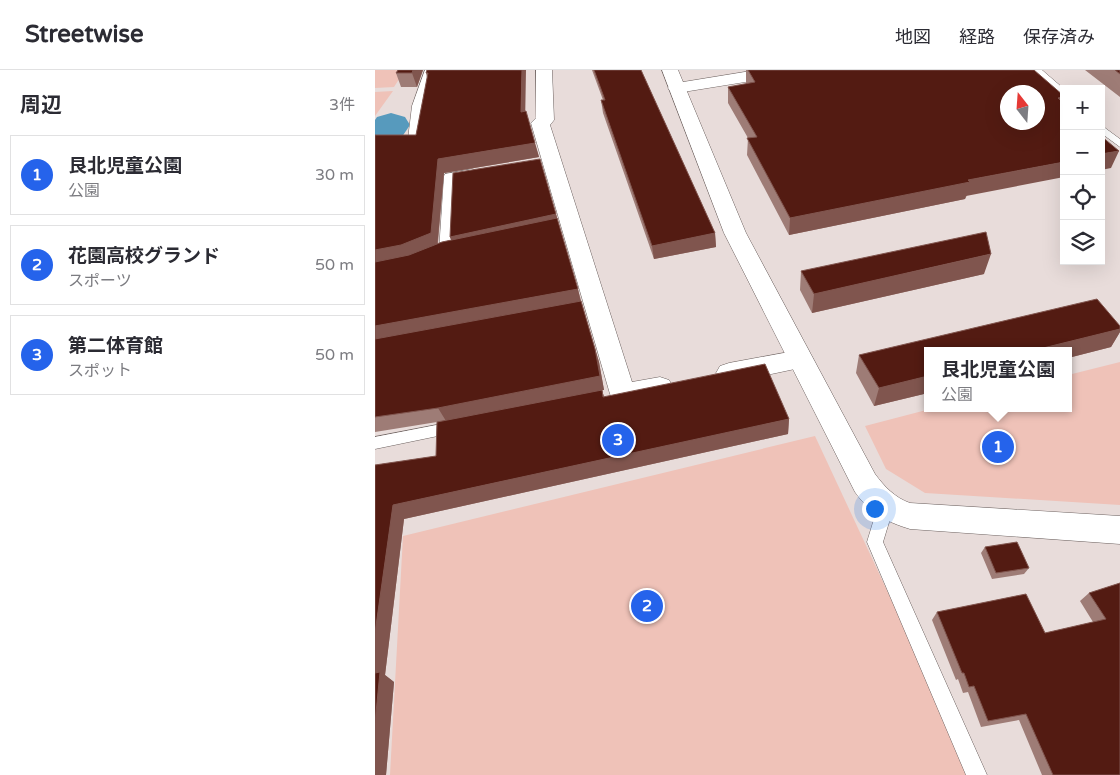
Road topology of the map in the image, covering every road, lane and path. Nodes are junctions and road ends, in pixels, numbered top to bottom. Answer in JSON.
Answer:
{"nodes":[{"id":1,"x":430,"y":70,"type":"edge"},
{"id":2,"x":544,"y":70,"type":"edge"},
{"id":3,"x":788,"y":70,"type":"edge"},
{"id":4,"x":1037,"y":70,"type":"edge"},
{"id":5,"x":674,"y":79,"type":"edge"},
{"id":6,"x":1060,"y":90,"type":"edge"},
{"id":7,"x":1103,"y":130,"type":"edge"},
{"id":8,"x":413,"y":139,"type":"edge"},
{"id":9,"x":1120,"y":144,"type":"edge"},
{"id":10,"x":486,"y":170,"type":"edge"},
{"id":11,"x":446,"y":251,"type":"edge"},
{"id":12,"x":800,"y":359,"type":"junction"},
{"id":13,"x":707,"y":378,"type":"edge"},
{"id":14,"x":679,"y":383,"type":"edge"},
{"id":15,"x":471,"y":424,"type":"edge"},
{"id":16,"x":375,"y":443,"type":"edge"},
{"id":17,"x":886,"y":506,"type":"junction"},
{"id":18,"x":1120,"y":530,"type":"edge"},
{"id":19,"x":977,"y":775,"type":"edge"}],
"edges":[{"from":1,"to":8,"type":"lane"},
{"from":2,"to":14,"type":"street"},
{"from":3,"to":5,"type":"street"},
{"from":4,"to":6,"type":"lane"},
{"from":5,"to":12,"type":"street"},
{"from":7,"to":9,"type":"lane"},
{"from":10,"to":11,"type":"lane"},
{"from":12,"to":13,"type":"street"},
{"from":12,"to":17,"type":"street"},
{"from":15,"to":16,"type":"lane"},
{"from":17,"to":18,"type":"street"},
{"from":17,"to":19,"type":"lane"}]}
